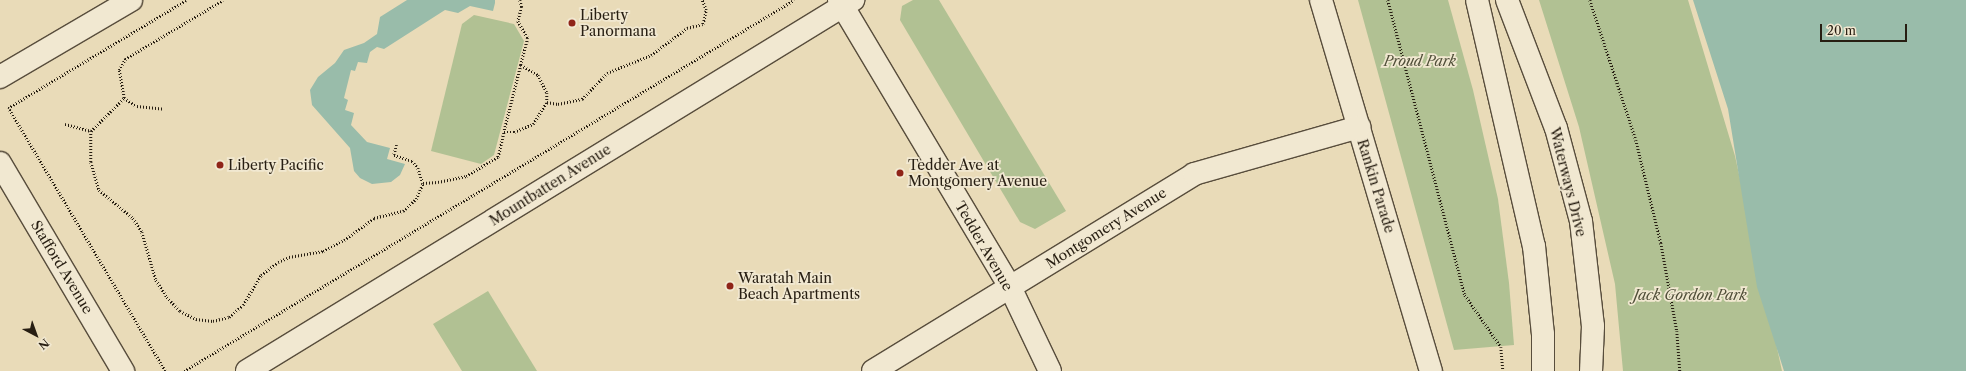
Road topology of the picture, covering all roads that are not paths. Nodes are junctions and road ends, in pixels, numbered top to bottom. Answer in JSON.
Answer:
{"nodes":[{"id":1,"x":131,"y":0,"type":"edge"},
{"id":2,"x":1321,"y":0,"type":"edge"},
{"id":3,"x":1476,"y":0,"type":"edge"},
{"id":4,"x":1508,"y":0,"type":"edge"},
{"id":5,"x":845,"y":2,"type":"edge"},
{"id":6,"x":0,"y":77,"type":"edge"},
{"id":7,"x":1358,"y":127,"type":"junction"},
{"id":8,"x":0,"y":163,"type":"edge"},
{"id":9,"x":1010,"y":287,"type":"junction"},
{"id":10,"x":123,"y":371,"type":"edge"},
{"id":11,"x":247,"y":371,"type":"edge"},
{"id":12,"x":872,"y":371,"type":"edge"},
{"id":13,"x":1050,"y":371,"type":"edge"},
{"id":14,"x":1431,"y":371,"type":"edge"},
{"id":15,"x":1543,"y":371,"type":"edge"},
{"id":16,"x":1591,"y":371,"type":"edge"}],
"edges":[{"from":1,"to":6,"type":"street"},
{"from":2,"to":7,"type":"street","name":"Rankin Parade"},
{"from":3,"to":15,"type":"street"},
{"from":4,"to":16,"type":"street","name":"Waterways Drive"},
{"from":5,"to":9,"type":"street","name":"Tedder Avenue"},
{"from":5,"to":11,"type":"street","name":"Mountbatten Avenue"},
{"from":7,"to":9,"type":"street","name":"Montgomery Avenue"},
{"from":7,"to":14,"type":"street","name":"Rankin Parade"},
{"from":8,"to":10,"type":"street","name":"Stafford Avenue"},
{"from":9,"to":12,"type":"street","name":"Montgomery Avenue"},
{"from":9,"to":13,"type":"street","name":"Tedder Avenue"}]}
